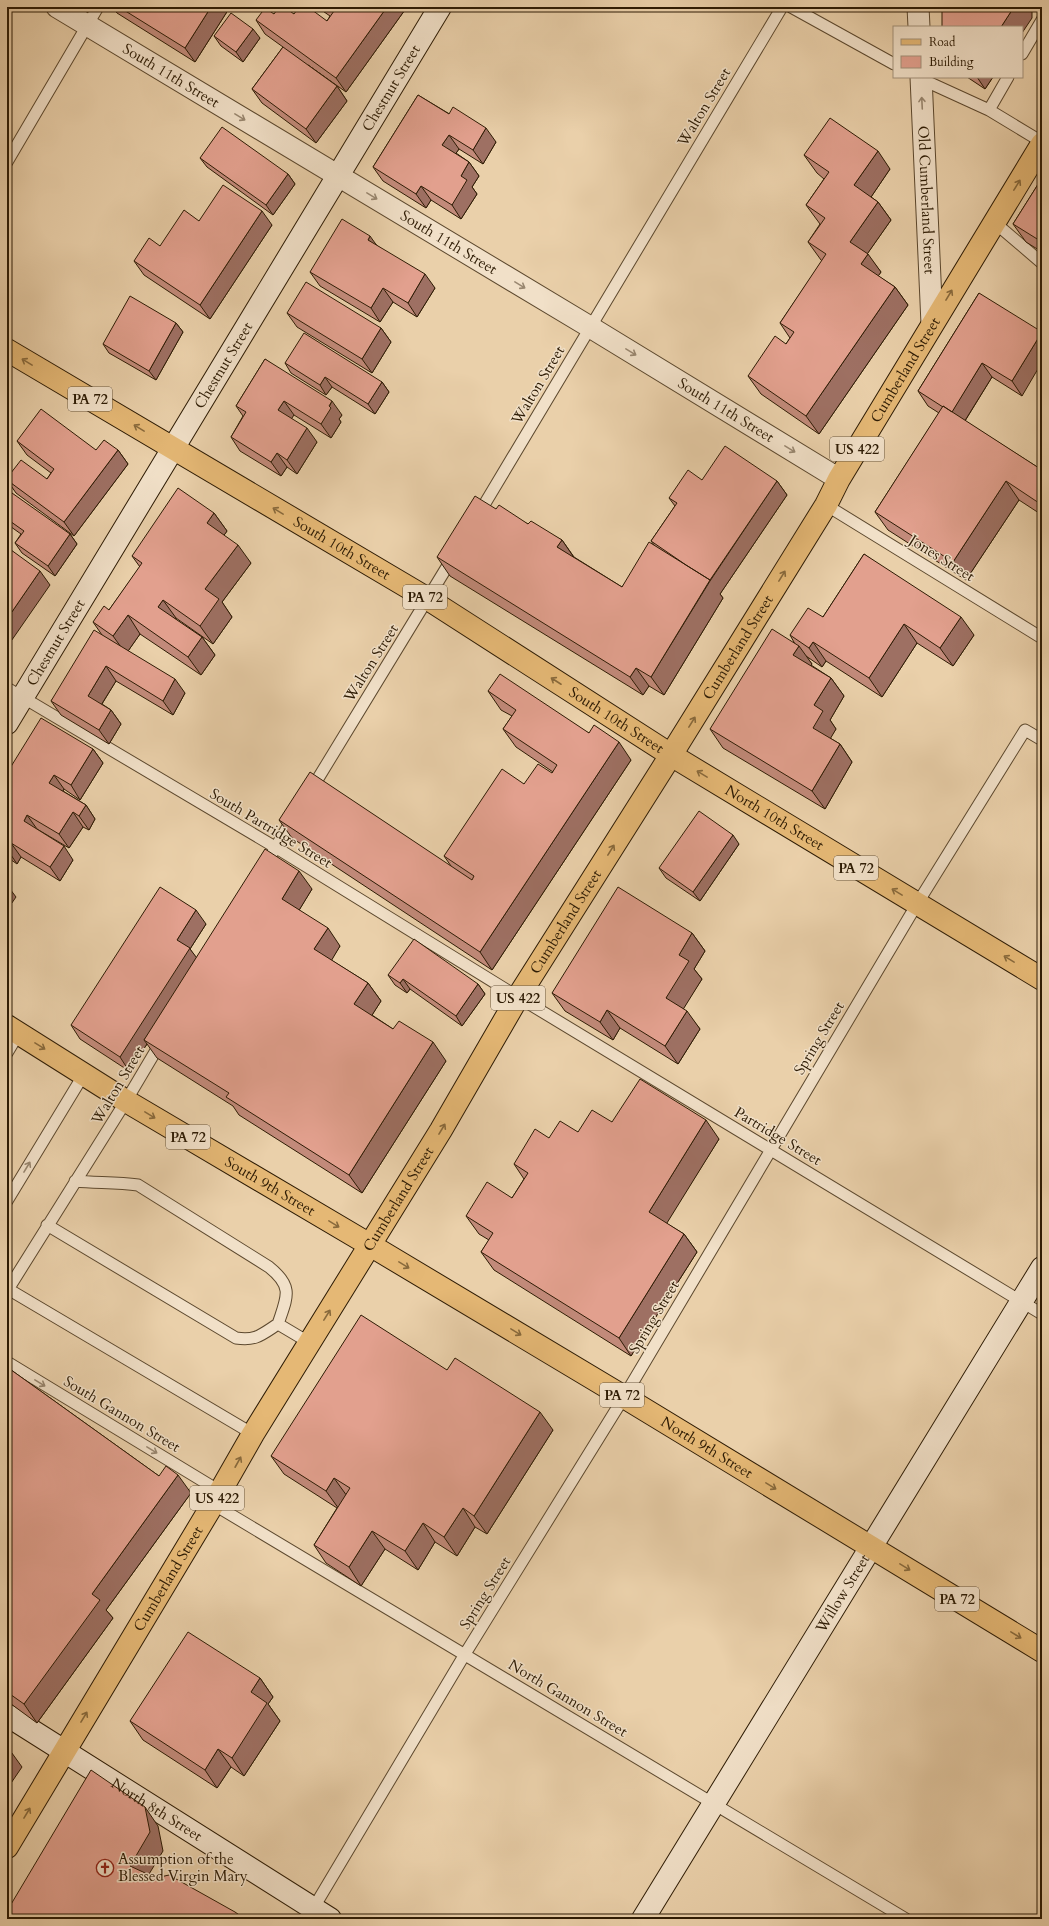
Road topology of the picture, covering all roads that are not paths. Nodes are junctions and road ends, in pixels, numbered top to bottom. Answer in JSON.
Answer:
{"nodes":[{"id":1,"x":57,"y":7,"type":"edge"},
{"id":2,"x":98,"y":7,"type":"edge"},
{"id":3,"x":440,"y":7,"type":"edge"},
{"id":4,"x":782,"y":7,"type":"edge"},
{"id":5,"x":791,"y":7,"type":"edge"},
{"id":6,"x":918,"y":7,"type":"edge"},
{"id":7,"x":1042,"y":20,"type":"edge"},
{"id":8,"x":87,"y":25,"type":"junction"},
{"id":9,"x":919,"y":26,"type":"edge"},
{"id":10,"x":1023,"y":52,"type":"edge"},
{"id":11,"x":893,"y":63,"type":"edge"},
{"id":12,"x":920,"y":78,"type":"edge"},
{"id":13,"x":1007,"y":78,"type":"edge"},
{"id":14,"x":989,"y":110,"type":"junction"},
{"id":15,"x":1042,"y":143,"type":"edge"},
{"id":16,"x":9,"y":156,"type":"edge"},
{"id":17,"x":339,"y":176,"type":"junction"},
{"id":18,"x":994,"y":222,"type":"junction"},
{"id":19,"x":1042,"y":263,"type":"edge"},
{"id":20,"x":932,"y":324,"type":"junction"},
{"id":21,"x":590,"y":327,"type":"junction"},
{"id":22,"x":7,"y":350,"type":"edge"},
{"id":23,"x":172,"y":448,"type":"junction"},
{"id":24,"x":839,"y":479,"type":"junction"},
{"id":25,"x":826,"y":505,"type":"junction"},
{"id":26,"x":472,"y":524,"type":"edge"},
{"id":27,"x":460,"y":545,"type":"edge"},
{"id":28,"x":428,"y":599,"type":"junction"},
{"id":29,"x":1042,"y":638,"type":"edge"},
{"id":30,"x":15,"y":692,"type":"edge"},
{"id":31,"x":7,"y":723,"type":"edge"},
{"id":32,"x":1042,"y":740,"type":"edge"},
{"id":33,"x":671,"y":755,"type":"junction"},
{"id":34,"x":275,"y":847,"type":"junction"},
{"id":35,"x":259,"y":875,"type":"edge"},
{"id":36,"x":917,"y":904,"type":"junction"},
{"id":37,"x":1042,"y":980,"type":"edge"},
{"id":38,"x":518,"y":997,"type":"junction"},
{"id":39,"x":13,"y":1029,"type":"edge"},
{"id":40,"x":166,"y":1032,"type":"edge"},
{"id":41,"x":7,"y":1053,"type":"edge"},
{"id":42,"x":84,"y":1074,"type":"junction"},
{"id":43,"x":126,"y":1101,"type":"junction"},
{"id":44,"x":770,"y":1149,"type":"junction"},
{"id":45,"x":75,"y":1181,"type":"junction"},
{"id":46,"x":7,"y":1201,"type":"edge"},
{"id":47,"x":48,"y":1225,"type":"junction"},
{"id":48,"x":370,"y":1245,"type":"junction"},
{"id":49,"x":1042,"y":1268,"type":"edge"},
{"id":50,"x":8,"y":1290,"type":"edge"},
{"id":51,"x":1021,"y":1301,"type":"junction"},
{"id":52,"x":1042,"y":1314,"type":"edge"},
{"id":53,"x":278,"y":1324,"type":"junction"},
{"id":54,"x":310,"y":1343,"type":"junction"},
{"id":55,"x":7,"y":1362,"type":"edge"},
{"id":56,"x":624,"y":1397,"type":"junction"},
{"id":57,"x":253,"y":1434,"type":"junction"},
{"id":58,"x":217,"y":1498,"type":"junction"},
{"id":59,"x":872,"y":1546,"type":"junction"},
{"id":60,"x":1042,"y":1651,"type":"edge"},
{"id":61,"x":465,"y":1654,"type":"junction"},
{"id":62,"x":7,"y":1715,"type":"edge"},
{"id":63,"x":64,"y":1751,"type":"junction"},
{"id":64,"x":714,"y":1804,"type":"junction"},
{"id":65,"x":7,"y":1847,"type":"edge"},
{"id":66,"x":317,"y":1916,"type":"edge"},
{"id":67,"x":643,"y":1919,"type":"edge"},
{"id":68,"x":906,"y":1919,"type":"edge"}],
"edges":[{"from":1,"to":8,"type":"street","name":"South 11th Street"},
{"from":2,"to":8,"type":"lane"},
{"from":3,"to":17,"type":"street","name":"Chestnut Street"},
{"from":4,"to":21,"type":"lane","name":"Walton Street"},
{"from":5,"to":11,"type":"lane"},
{"from":6,"to":9,"type":"street"},
{"from":7,"to":10,"type":"lane"},
{"from":8,"to":16,"type":"lane"},
{"from":8,"to":17,"type":"street","name":"South 11th Street","one_way":true},
{"from":12,"to":14,"type":"lane"},
{"from":20,"to":12,"type":"street","name":"Old Cumberland Street","one_way":true},
{"from":13,"to":14,"type":"lane"},
{"from":14,"to":15,"type":"lane"},
{"from":18,"to":15,"type":"main road","name":"Cumberland Street","number":"US 422","one_way":true},
{"from":17,"to":21,"type":"street","name":"South 11th Street","one_way":true},
{"from":17,"to":23,"type":"street","name":"Chestnut Street"},
{"from":18,"to":19,"type":"lane"},
{"from":20,"to":18,"type":"main road","name":"Cumberland Street","number":"US 422","one_way":true},
{"from":20,"to":24,"type":"main road","name":"Cumberland Street","number":"US 422"},
{"from":21,"to":24,"type":"street","name":"South 11th Street","one_way":true},
{"from":21,"to":26,"type":"lane","name":"Walton Street"},
{"from":23,"to":22,"type":"main road","name":"South 10th Street","number":"PA 72","one_way":true},
{"from":28,"to":23,"type":"main road","name":"South 10th Street","number":"PA 72","one_way":true},
{"from":23,"to":30,"type":"street","name":"Chestnut Street"},
{"from":24,"to":25,"type":"main road","name":"Cumberland Street","number":"US 422"},
{"from":25,"to":29,"type":"lane","name":"Jones Street"},
{"from":33,"to":25,"type":"main road","name":"Cumberland Street","number":"US 422","one_way":true},
{"from":27,"to":28,"type":"lane","name":"Walton Street"},
{"from":33,"to":28,"type":"main road","name":"South 10th Street","number":"PA 72","one_way":true},
{"from":28,"to":34,"type":"lane","name":"Walton Street"},
{"from":30,"to":31,"type":"street","name":"Chestnut Street"},
{"from":30,"to":34,"type":"lane","name":"South Partridge Street"},
{"from":32,"to":36,"type":"lane","name":"Spring Street"},
{"from":36,"to":33,"type":"main road","name":"North 10th Street","number":"PA 72","one_way":true},
{"from":38,"to":33,"type":"main road","name":"Cumberland Street","number":"US 422","one_way":true},
{"from":34,"to":35,"type":"lane","name":"Walton Street"},
{"from":34,"to":38,"type":"lane","name":"South Partridge Street"},
{"from":37,"to":36,"type":"main road","name":"North 10th Street","number":"PA 72","one_way":true},
{"from":36,"to":44,"type":"lane","name":"Spring Street"},
{"from":38,"to":44,"type":"lane","name":"Partridge Street"},
{"from":48,"to":38,"type":"main road","name":"Cumberland Street","number":"US 422","one_way":true},
{"from":39,"to":41,"type":"lane"},
{"from":39,"to":42,"type":"main road","name":"South 9th Street","number":"PA 72","one_way":true},
{"from":40,"to":43,"type":"lane","name":"Walton Street"},
{"from":42,"to":43,"type":"main road","name":"South 9th Street","number":"PA 72"},
{"from":46,"to":42,"type":"lane","one_way":true},
{"from":43,"to":45,"type":"lane","name":"Walton Street"},
{"from":43,"to":48,"type":"main road","name":"South 9th Street","number":"PA 72","one_way":true},
{"from":44,"to":51,"type":"lane","name":"Partridge Street"},
{"from":44,"to":56,"type":"lane","name":"Spring Street"},
{"from":45,"to":47,"type":"lane","name":"Walton Street"},
{"from":45,"to":53,"type":"lane"},
{"from":47,"to":50,"type":"lane","name":"Walton Street"},
{"from":47,"to":53,"type":"lane"},
{"from":54,"to":48,"type":"main road","name":"Cumberland Street","number":"US 422","one_way":true},
{"from":48,"to":56,"type":"main road","name":"North 9th Street","number":"PA 72","one_way":true},
{"from":49,"to":51,"type":"street","name":"Willow Street"},
{"from":50,"to":57,"type":"lane"},
{"from":51,"to":52,"type":"lane","name":"Partridge Street"},
{"from":51,"to":59,"type":"street","name":"Willow Street"},
{"from":53,"to":54,"type":"lane"},
{"from":54,"to":57,"type":"main road","name":"Cumberland Street","number":"US 422"},
{"from":55,"to":58,"type":"lane","name":"South Gannon Street","one_way":true},
{"from":56,"to":59,"type":"main road","name":"North 9th Street","number":"PA 72","one_way":true},
{"from":56,"to":61,"type":"lane","name":"Spring Street"},
{"from":58,"to":57,"type":"main road","name":"Cumberland Street","number":"US 422","one_way":true},
{"from":58,"to":61,"type":"lane","name":"North Gannon Street"},
{"from":63,"to":58,"type":"main road","name":"Cumberland Street","number":"US 422","one_way":true},
{"from":59,"to":60,"type":"main road","name":"North 9th Street","number":"PA 72","one_way":true},
{"from":59,"to":64,"type":"street","name":"Willow Street"},
{"from":61,"to":64,"type":"lane","name":"North Gannon Street"},
{"from":61,"to":66,"type":"lane","name":"Spring Street"},
{"from":62,"to":63,"type":"street","name":"North 8th Street"},
{"from":65,"to":63,"type":"main road","name":"Cumberland Street","number":"US 422","one_way":true},
{"from":63,"to":66,"type":"street","name":"North 8th Street"},
{"from":64,"to":67,"type":"street","name":"Willow Street"},
{"from":64,"to":68,"type":"lane","name":"North Gannon Street"}]}
